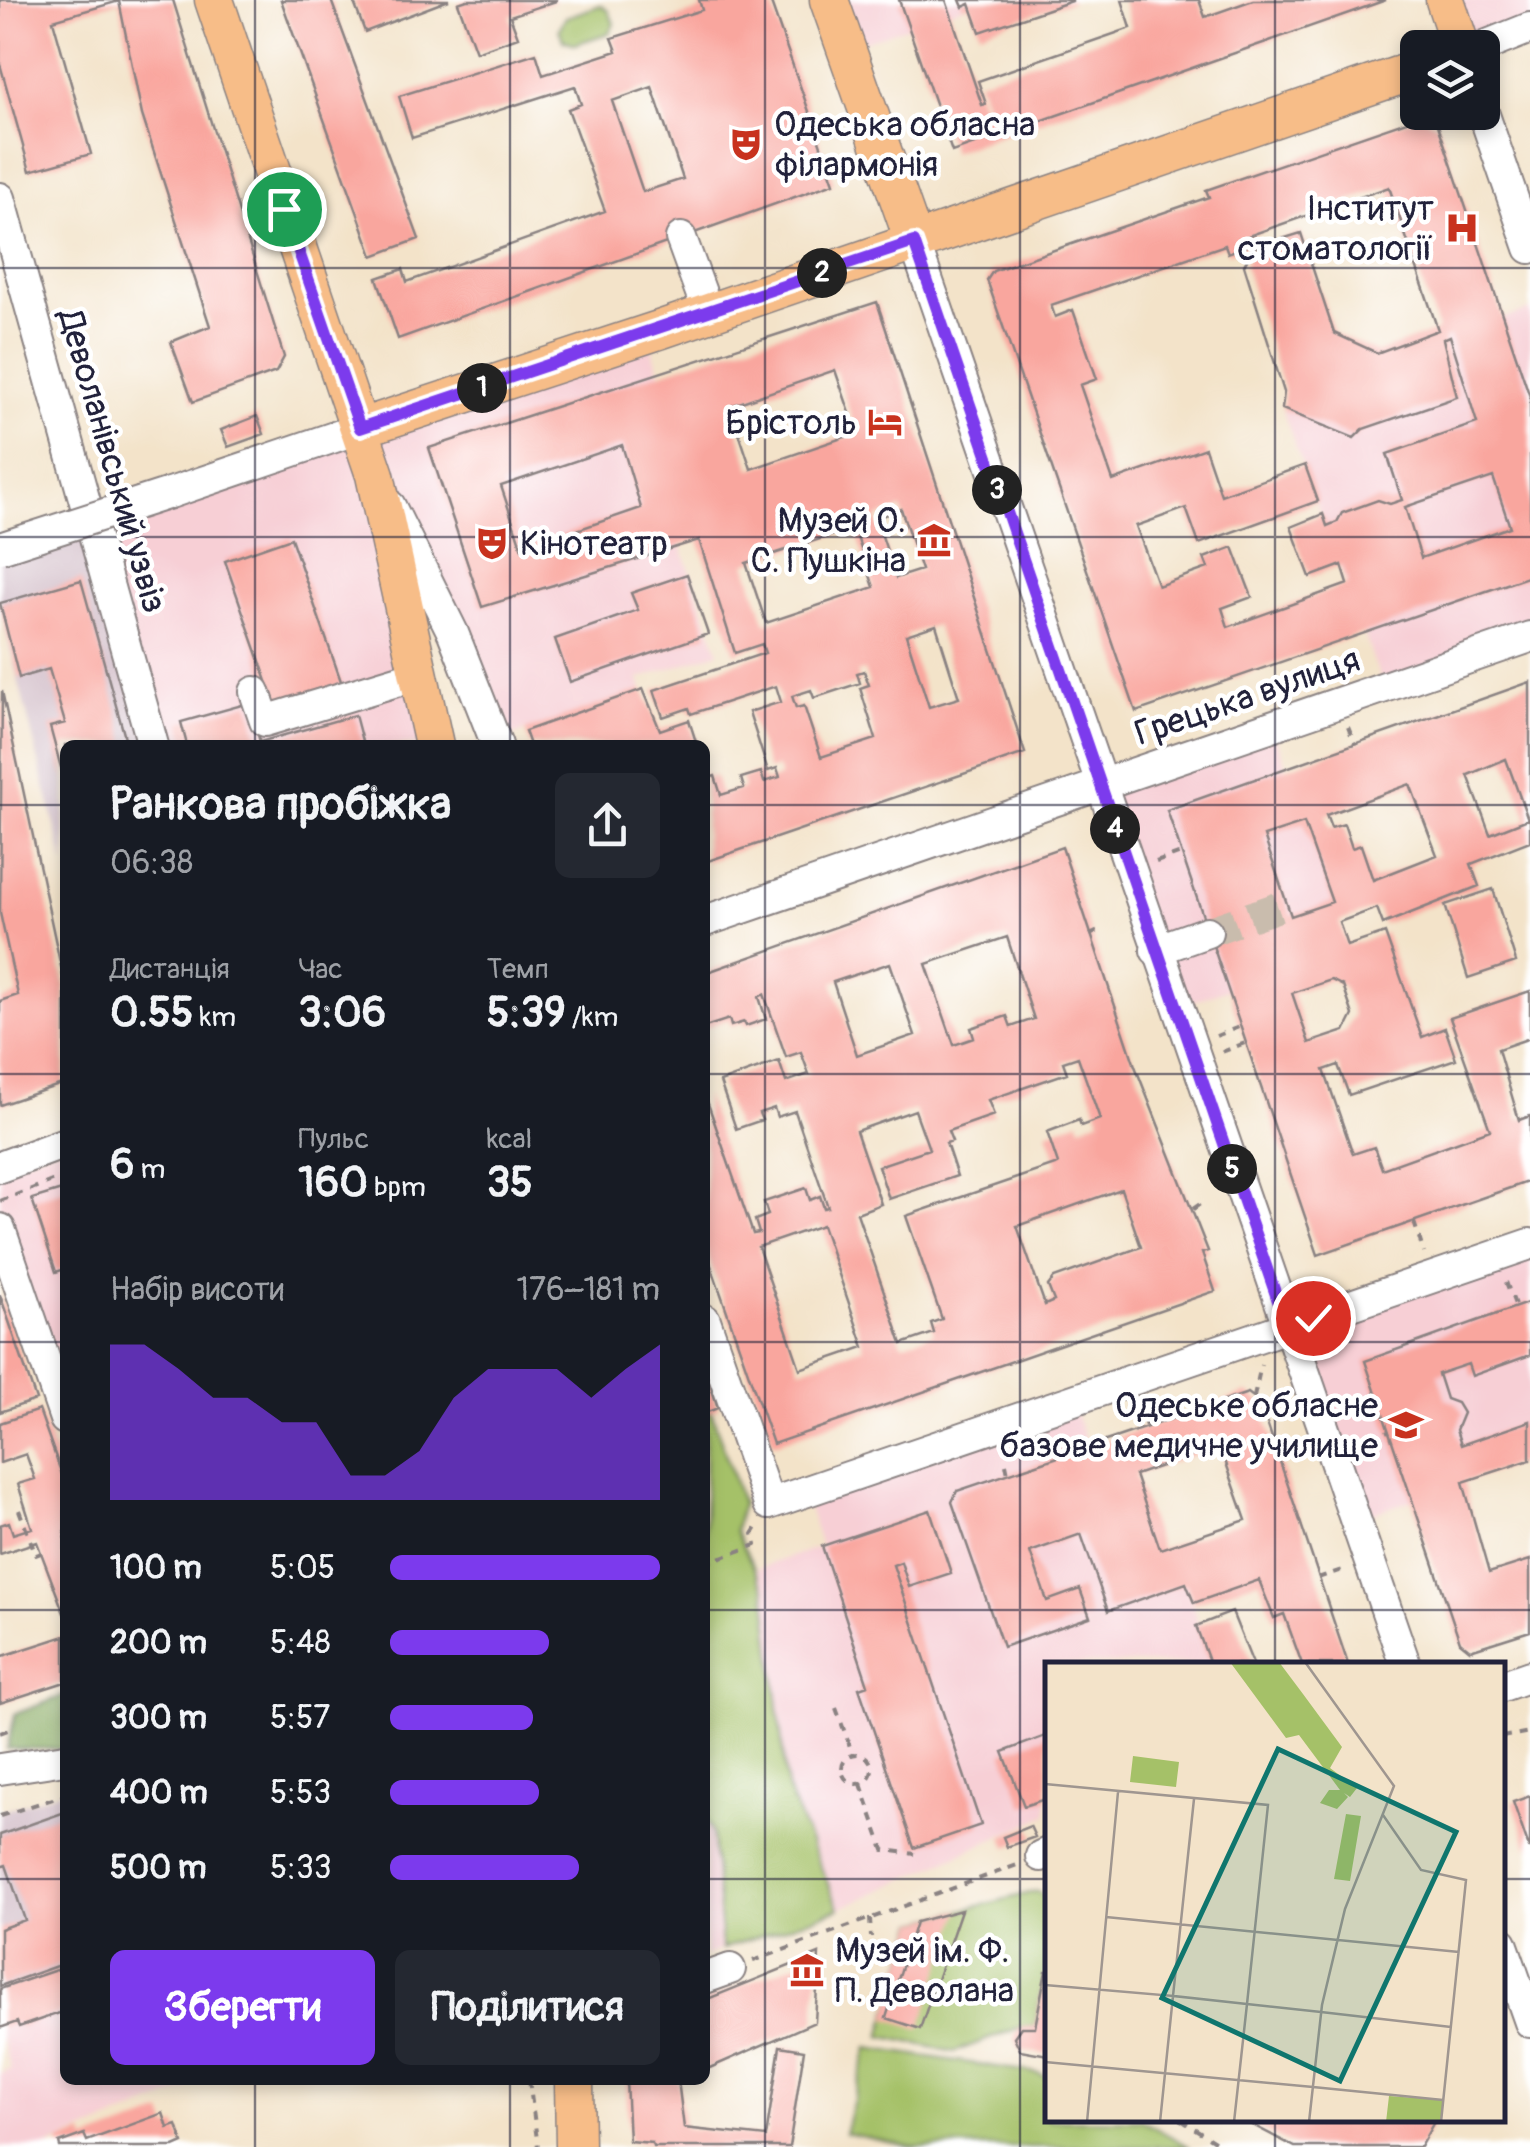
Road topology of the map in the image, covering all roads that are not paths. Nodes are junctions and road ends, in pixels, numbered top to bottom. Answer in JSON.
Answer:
{"nodes":[{"id":1,"x":214,"y":0,"type":"edge"},
{"id":2,"x":830,"y":0,"type":"edge"},
{"id":3,"x":1445,"y":0,"type":"edge"},
{"id":4,"x":1530,"y":28,"type":"edge"},
{"id":5,"x":1455,"y":30,"type":"edge"},
{"id":6,"x":1500,"y":40,"type":"edge"},
{"id":7,"x":1400,"y":75,"type":"edge"},
{"id":8,"x":1489,"y":130,"type":"edge"},
{"id":9,"x":0,"y":198,"type":"edge"},
{"id":10,"x":681,"y":238,"type":"dead end"},
{"id":11,"x":914,"y":242,"type":"junction"},
{"id":12,"x":1530,"y":248,"type":"edge"},
{"id":13,"x":708,"y":312,"type":"junction"},
{"id":14,"x":360,"y":428,"type":"junction"},
{"id":15,"x":377,"y":482,"type":"junction"},
{"id":16,"x":0,"y":548,"type":"edge"},
{"id":17,"x":1530,"y":637,"type":"edge"},
{"id":18,"x":420,"y":674,"type":"junction"},
{"id":19,"x":255,"y":692,"type":"dead end"},
{"id":20,"x":153,"y":740,"type":"edge"},
{"id":21,"x":433,"y":740,"type":"edge"},
{"id":22,"x":494,"y":740,"type":"edge"},
{"id":23,"x":1101,"y":787,"type":"junction"},
{"id":24,"x":710,"y":920,"type":"edge"},
{"id":25,"x":1207,"y":932,"type":"tunnel mouth"},
{"id":26,"x":1156,"y":950,"type":"junction"},
{"id":27,"x":60,"y":1146,"type":"edge"},
{"id":28,"x":0,"y":1167,"type":"edge"},
{"id":29,"x":0,"y":1229,"type":"edge"},
{"id":30,"x":1530,"y":1244,"type":"edge"},
{"id":31,"x":1287,"y":1327,"type":"junction"},
{"id":32,"x":710,"y":1335,"type":"edge"},
{"id":33,"x":60,"y":1404,"type":"edge"},
{"id":34,"x":1404,"y":1662,"type":"edge"},
{"id":35,"x":1530,"y":1676,"type":"edge"},
{"id":36,"x":1505,"y":1685,"type":"edge"},
{"id":37,"x":60,"y":1760,"type":"edge"},
{"id":38,"x":0,"y":1769,"type":"edge"},
{"id":39,"x":1505,"y":1951,"type":"edge"},
{"id":40,"x":1530,"y":2022,"type":"edge"},
{"id":41,"x":574,"y":2085,"type":"edge"},
{"id":42,"x":575,"y":2147,"type":"edge"}],
"edges":[{"from":1,"to":14,"type":"main road"},
{"from":2,"to":11,"type":"main road"},
{"from":3,"to":5,"type":"main road"},
{"from":4,"to":6,"type":"street"},
{"from":7,"to":11,"type":"main road"},
{"from":8,"to":12,"type":"street"},
{"from":9,"to":20,"type":"street","name":"Деволанівський узвіз"},
{"from":10,"to":13,"type":"street"},
{"from":11,"to":13,"type":"main road"},
{"from":11,"to":23,"type":"street"},
{"from":13,"to":14,"type":"main road"},
{"from":14,"to":15,"type":"main road"},
{"from":14,"to":16,"type":"street","bridge":true},
{"from":15,"to":18,"type":"main road"},
{"from":15,"to":22,"type":"street"},
{"from":17,"to":23,"type":"street","name":"Грецька вулиця"},
{"from":18,"to":19,"type":"street"},
{"from":18,"to":21,"type":"main road"},
{"from":23,"to":24,"type":"street","name":"Грецька вулиця"},
{"from":23,"to":26,"type":"street"},
{"from":25,"to":26,"type":"street"},
{"from":26,"to":31,"type":"street"},
{"from":27,"to":28,"type":"street"},
{"from":29,"to":33,"type":"street"},
{"from":30,"to":31,"type":"street"},
{"from":31,"to":32,"type":"street"},
{"from":31,"to":34,"type":"street"},
{"from":35,"to":36,"type":"street"},
{"from":37,"to":38,"type":"street"},
{"from":39,"to":40,"type":"street"},
{"from":41,"to":42,"type":"main road"}]}
